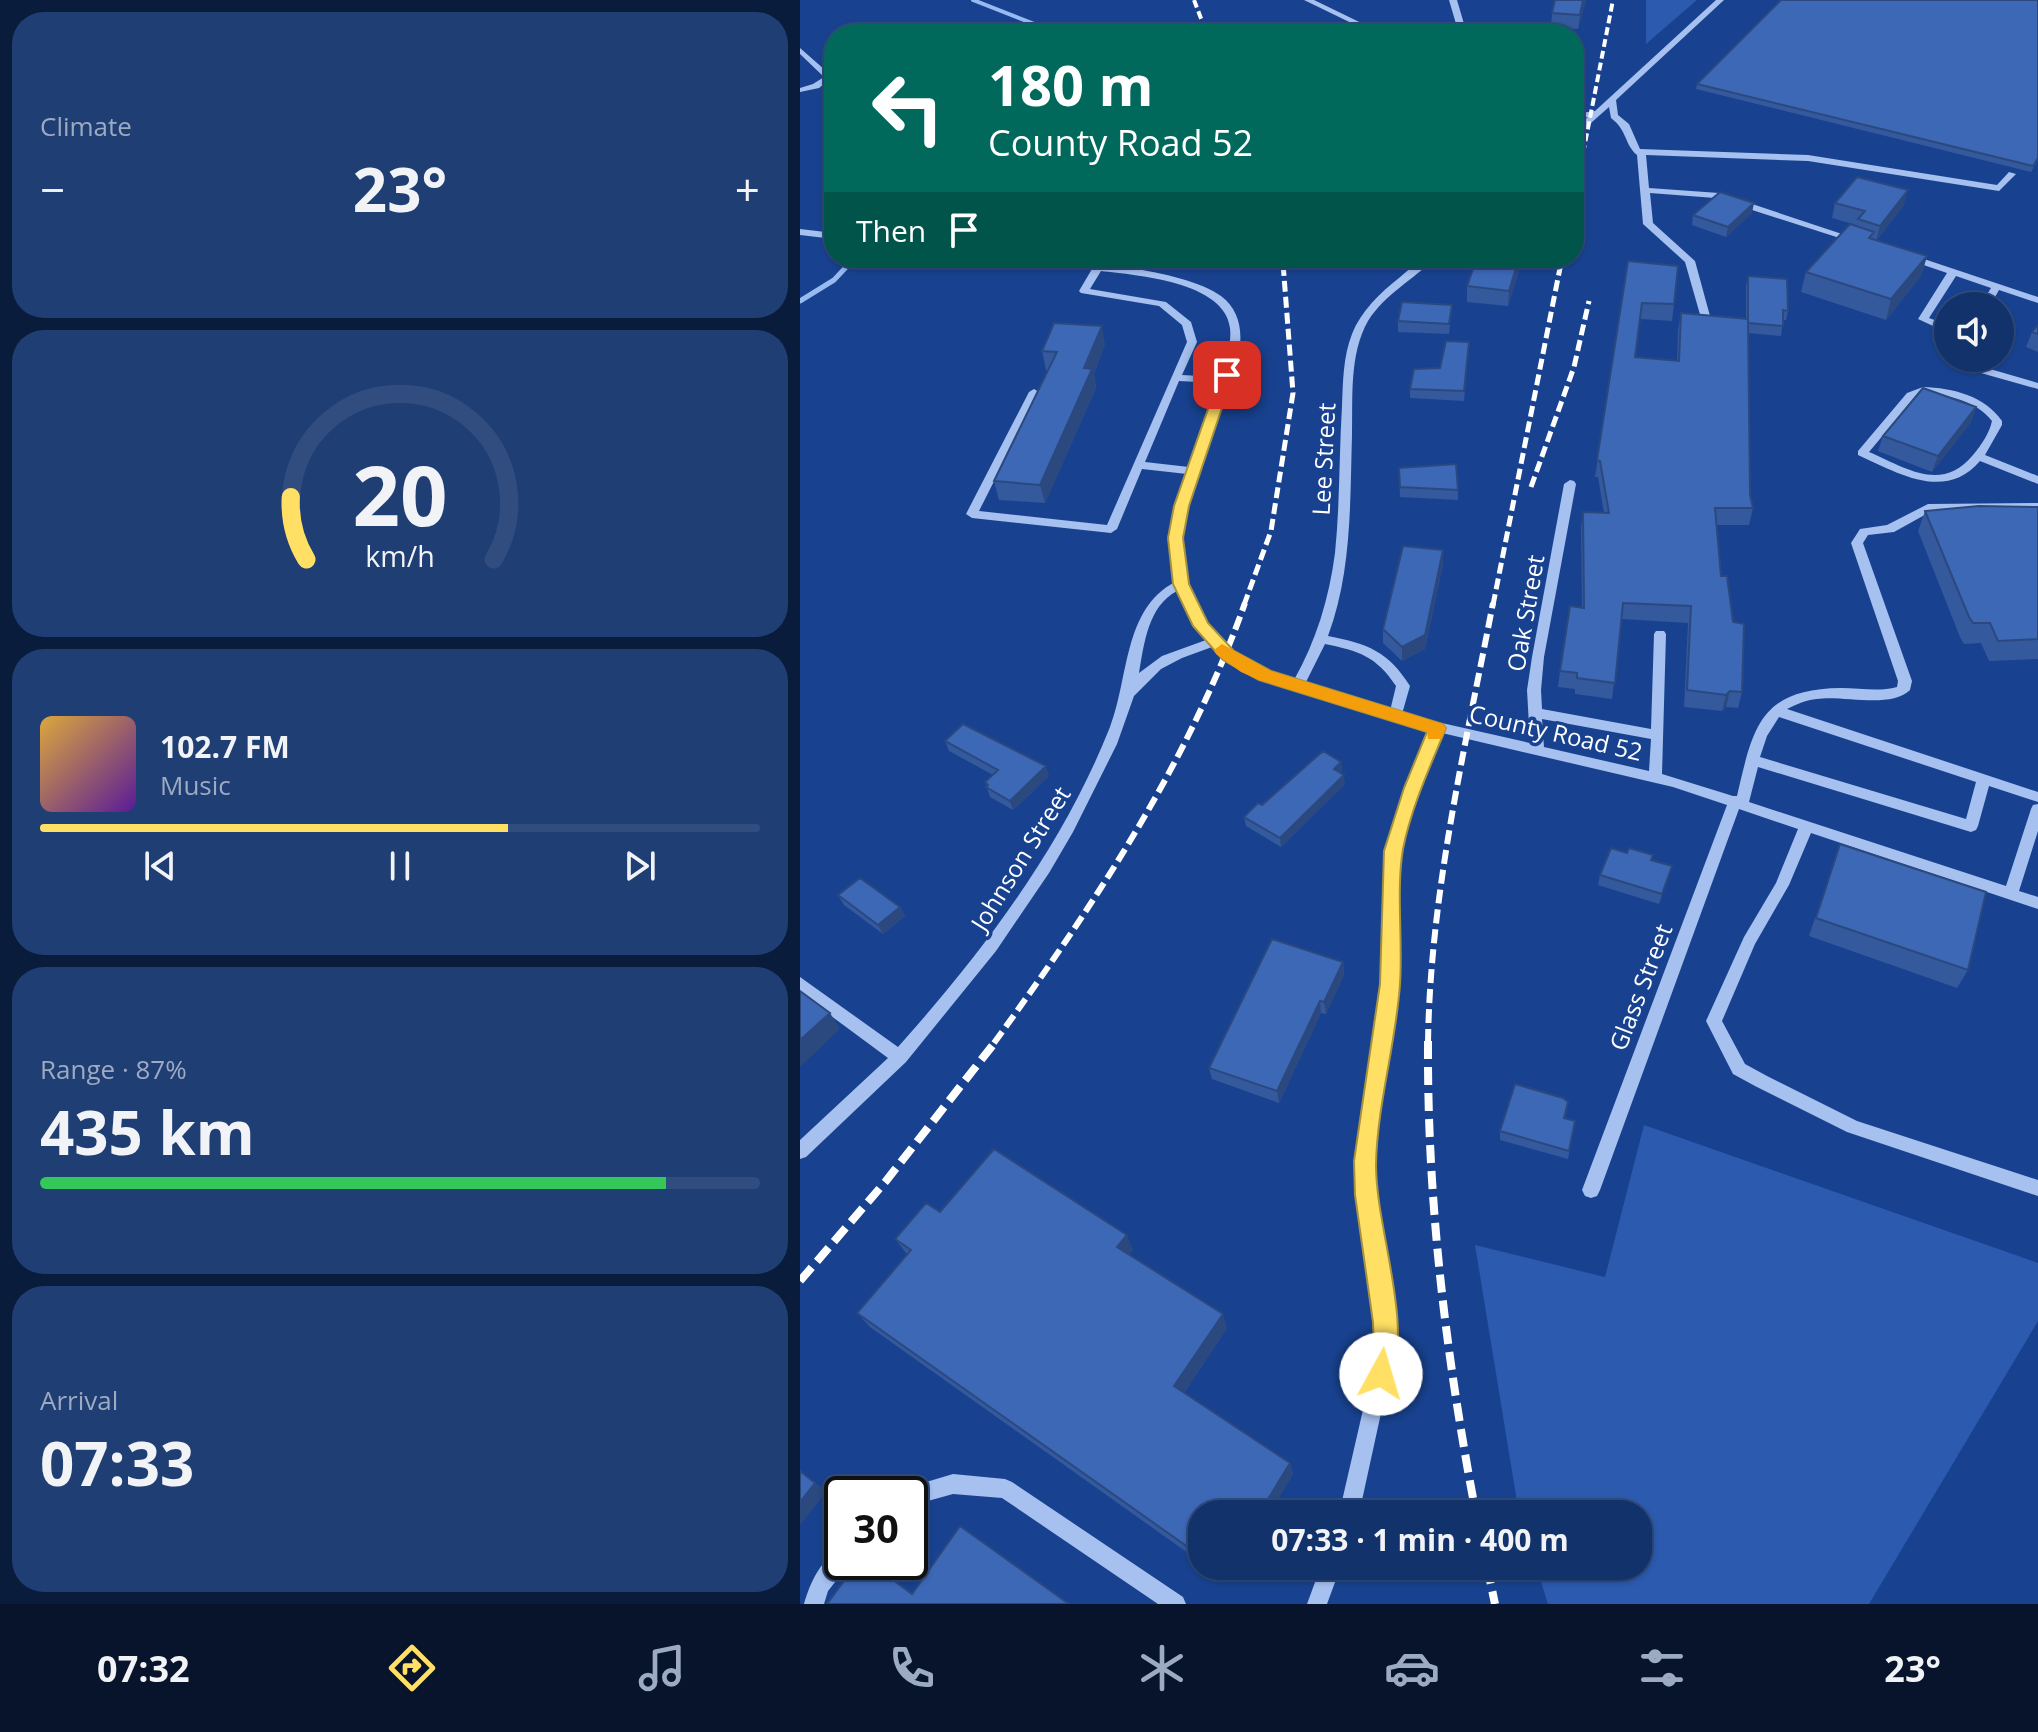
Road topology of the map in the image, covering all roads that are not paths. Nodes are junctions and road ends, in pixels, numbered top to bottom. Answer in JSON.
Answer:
{"nodes":[{"id":1,"x":1308,"y":0,"type":"edge"},
{"id":2,"x":1453,"y":0,"type":"edge"},
{"id":3,"x":1720,"y":0,"type":"edge"},
{"id":4,"x":1359,"y":24,"type":"edge"},
{"id":5,"x":1460,"y":24,"type":"edge"},
{"id":6,"x":800,"y":50,"type":"edge"},
{"id":7,"x":824,"y":71,"type":"edge"},
{"id":8,"x":824,"y":80,"type":"edge"},
{"id":9,"x":822,"y":83,"type":"joint"},
{"id":10,"x":800,"y":90,"type":"edge"},
{"id":11,"x":1612,"y":100,"type":"junction"},
{"id":12,"x":1598,"y":113,"type":"junction"},
{"id":13,"x":1584,"y":115,"type":"edge"},
{"id":14,"x":1584,"y":126,"type":"edge"},
{"id":15,"x":1641,"y":152,"type":"junction"},
{"id":16,"x":2012,"y":174,"type":"dead end"},
{"id":17,"x":1645,"y":190,"type":"junction"},
{"id":18,"x":801,"y":234,"type":"edge"},
{"id":19,"x":824,"y":235,"type":"edge"},
{"id":20,"x":1872,"y":246,"type":"edge"},
{"id":21,"x":1900,"y":254,"type":"edge"},
{"id":22,"x":1089,"y":268,"type":"edge"},
{"id":23,"x":1418,"y":268,"type":"edge"},
{"id":24,"x":1097,"y":269,"type":"junction"},
{"id":25,"x":1953,"y":272,"type":"junction"},
{"id":26,"x":1997,"y":286,"type":"junction"},
{"id":27,"x":1940,"y":292,"type":"edge"},
{"id":28,"x":1993,"y":292,"type":"edge"},
{"id":29,"x":2038,"y":300,"type":"edge"},
{"id":30,"x":1934,"y":302,"type":"edge"},
{"id":31,"x":1705,"y":316,"type":"edge"},
{"id":32,"x":1934,"y":323,"type":"edge"},
{"id":33,"x":1988,"y":372,"type":"edge"},
{"id":34,"x":1175,"y":378,"type":"junction"},
{"id":35,"x":1224,"y":380,"type":"junction"},
{"id":36,"x":2038,"y":386,"type":"edge"},
{"id":37,"x":1034,"y":392,"type":"edge"},
{"id":38,"x":1979,"y":456,"type":"junction"},
{"id":39,"x":1137,"y":465,"type":"junction"},
{"id":40,"x":1193,"y":471,"type":"junction"},
{"id":41,"x":2038,"y":480,"type":"edge"},
{"id":42,"x":1570,"y":484,"type":"dead end"},
{"id":43,"x":2038,"y":507,"type":"edge"},
{"id":44,"x":1181,"y":584,"type":"junction"},
{"id":45,"x":1660,"y":634,"type":"dead end"},
{"id":46,"x":1323,"y":639,"type":"junction"},
{"id":47,"x":1213,"y":642,"type":"junction"},
{"id":48,"x":1297,"y":686,"type":"junction"},
{"id":49,"x":1128,"y":696,"type":"junction"},
{"id":50,"x":1777,"y":711,"type":"junction"},
{"id":51,"x":1537,"y":713,"type":"junction"},
{"id":52,"x":1395,"y":717,"type":"junction"},
{"id":53,"x":1437,"y":728,"type":"junction"},
{"id":54,"x":1658,"y":735,"type":"junction"},
{"id":55,"x":1537,"y":751,"type":"junction"},
{"id":56,"x":1753,"y":760,"type":"junction"},
{"id":57,"x":1655,"y":777,"type":"junction"},
{"id":58,"x":1984,"y":779,"type":"junction"},
{"id":59,"x":2038,"y":797,"type":"edge"},
{"id":60,"x":1738,"y":802,"type":"junction"},
{"id":61,"x":2038,"y":809,"type":"edge"},
{"id":62,"x":1807,"y":825,"type":"junction"},
{"id":63,"x":2031,"y":857,"type":"edge"},
{"id":64,"x":2011,"y":894,"type":"junction"},
{"id":65,"x":2038,"y":903,"type":"edge"},
{"id":66,"x":800,"y":984,"type":"edge"},
{"id":67,"x":900,"y":1057,"type":"junction"},
{"id":68,"x":800,"y":1151,"type":"edge"},
{"id":69,"x":2038,"y":1188,"type":"edge"},
{"id":70,"x":1591,"y":1190,"type":"dead end"},
{"id":71,"x":928,"y":1491,"type":"edge"},
{"id":72,"x":1352,"y":1500,"type":"edge"},
{"id":73,"x":824,"y":1580,"type":"edge"},
{"id":74,"x":1326,"y":1580,"type":"edge"},
{"id":75,"x":814,"y":1604,"type":"edge"},
{"id":76,"x":1176,"y":1604,"type":"edge"},
{"id":77,"x":1317,"y":1604,"type":"edge"}],
"edges":[{"from":1,"to":4,"type":"street"},
{"from":2,"to":5,"type":"street"},
{"from":3,"to":11,"type":"street"},
{"from":6,"to":7,"type":"street"},
{"from":8,"to":9,"type":"street"},
{"from":9,"to":10,"type":"street"},
{"from":11,"to":12,"type":"street"},
{"from":11,"to":15,"type":"street"},
{"from":12,"to":13,"type":"street"},
{"from":12,"to":14,"type":"street"},
{"from":15,"to":16,"type":"street"},
{"from":15,"to":17,"type":"street"},
{"from":17,"to":20,"type":"street"},
{"from":17,"to":31,"type":"street"},
{"from":18,"to":19,"type":"street"},
{"from":21,"to":25,"type":"street"},
{"from":22,"to":24,"type":"street","name":"County Road 52"},
{"from":23,"to":46,"type":"street","name":"Lee Street"},
{"from":24,"to":34,"type":"street"},
{"from":24,"to":35,"type":"street","name":"County Road 52"},
{"from":25,"to":26,"type":"street"},
{"from":25,"to":27,"type":"street"},
{"from":26,"to":28,"type":"street"},
{"from":26,"to":29,"type":"street"},
{"from":30,"to":32,"type":"street"},
{"from":33,"to":36,"type":"street"},
{"from":34,"to":35,"type":"street"},
{"from":34,"to":39,"type":"street"},
{"from":35,"to":40,"type":"street","name":"County Road 52"},
{"from":37,"to":39,"type":"street"},
{"from":38,"to":38,"type":"street"},
{"from":38,"to":41,"type":"street"},
{"from":39,"to":40,"type":"street"},
{"from":40,"to":44,"type":"street","name":"County Road 52"},
{"from":42,"to":51,"type":"street","name":"Oak Street"},
{"from":43,"to":50,"type":"street"},
{"from":44,"to":47,"type":"street","name":"County Road 52"},
{"from":44,"to":49,"type":"street","name":"Johnson Street"},
{"from":45,"to":54,"type":"street"},
{"from":46,"to":48,"type":"street","name":"Lee Street"},
{"from":46,"to":52,"type":"street"},
{"from":47,"to":48,"type":"street","name":"County Road 52"},
{"from":47,"to":49,"type":"street"},
{"from":48,"to":52,"type":"street","name":"County Road 52"},
{"from":49,"to":67,"type":"street","name":"Johnson Street"},
{"from":50,"to":56,"type":"street","name":"Glass Street"},
{"from":50,"to":58,"type":"street"},
{"from":51,"to":54,"type":"street"},
{"from":51,"to":55,"type":"street","name":"Oak Street"},
{"from":52,"to":53,"type":"street","name":"County Road 52"},
{"from":53,"to":55,"type":"street","name":"County Road 52"},
{"from":53,"to":72,"type":"street"},
{"from":54,"to":57,"type":"street"},
{"from":55,"to":57,"type":"street","name":"County Road 52"},
{"from":56,"to":58,"type":"street"},
{"from":56,"to":60,"type":"street","name":"Glass Street"},
{"from":57,"to":60,"type":"street","name":"County Road 52"},
{"from":58,"to":59,"type":"street"},
{"from":60,"to":62,"type":"street","name":"County Road 52"},
{"from":60,"to":70,"type":"street","name":"Glass Street"},
{"from":61,"to":63,"type":"street"},
{"from":62,"to":64,"type":"street","name":"County Road 52"},
{"from":62,"to":69,"type":"street"},
{"from":63,"to":64,"type":"street"},
{"from":64,"to":65,"type":"street","name":"County Road 52"},
{"from":66,"to":67,"type":"street"},
{"from":67,"to":68,"type":"street","name":"Johnson Street"},
{"from":71,"to":76,"type":"street"},
{"from":73,"to":75,"type":"street"},
{"from":74,"to":77,"type":"street"}]}
